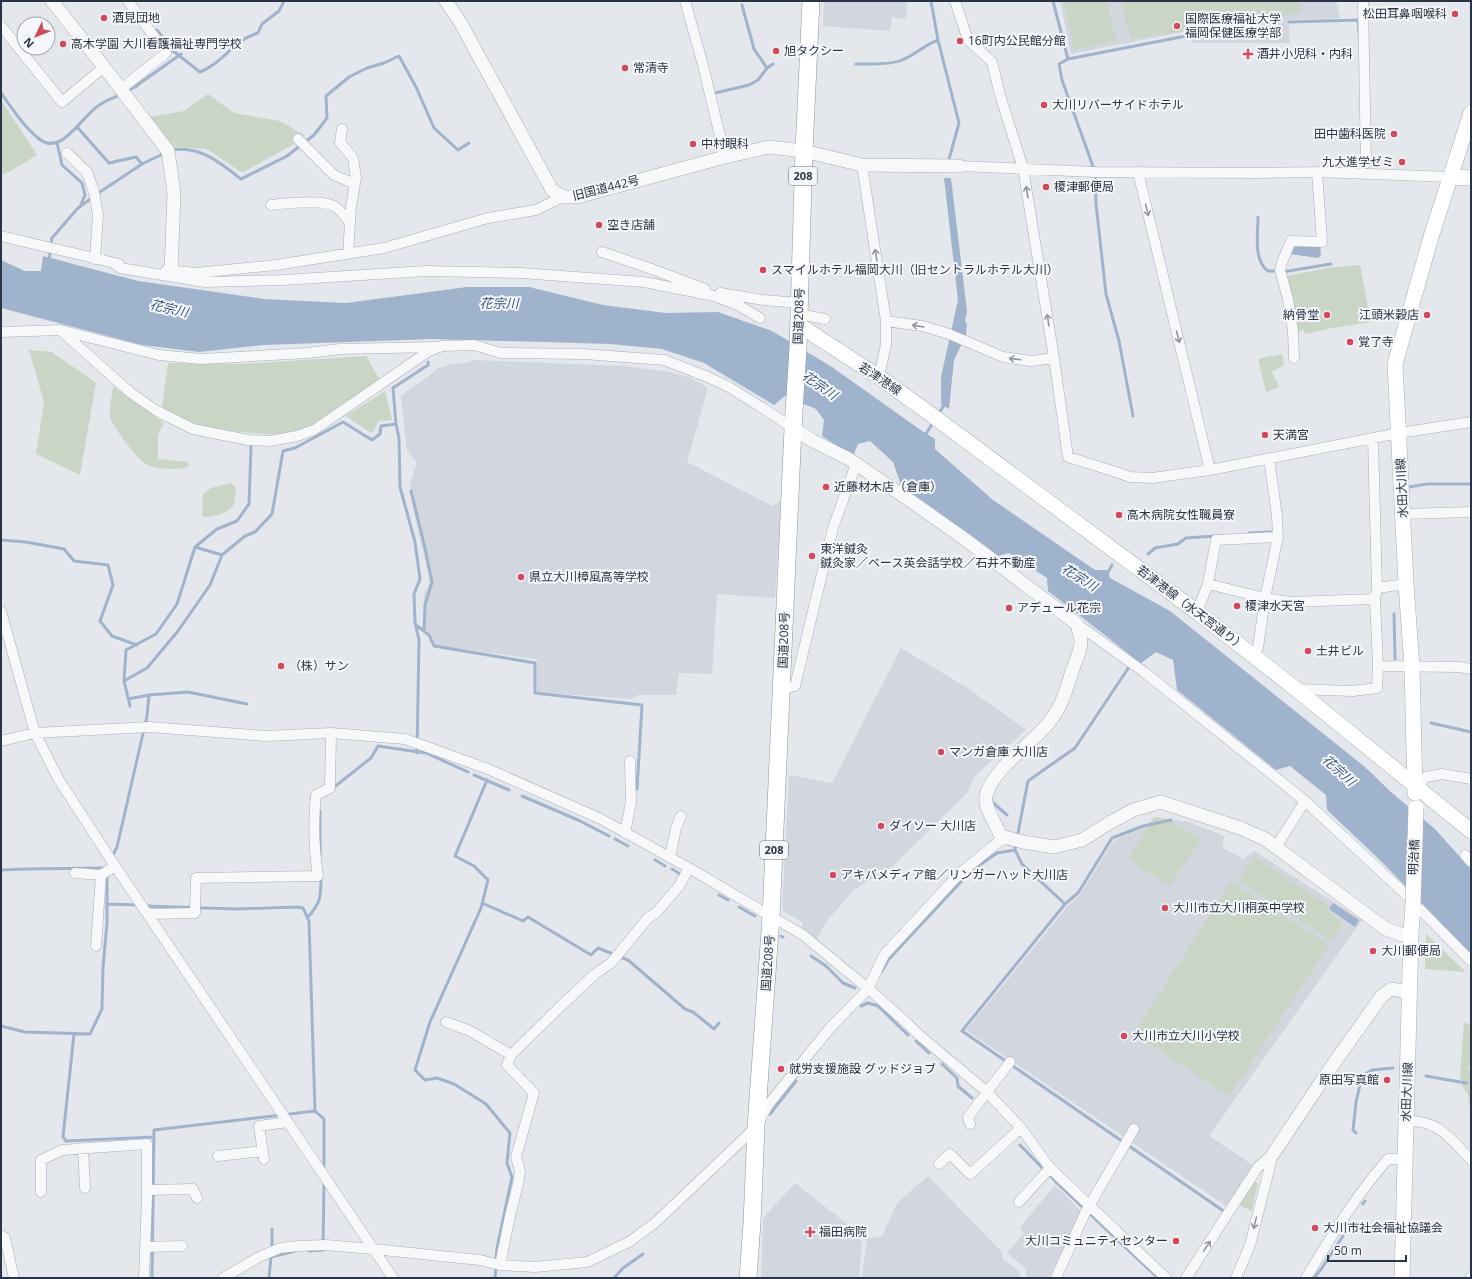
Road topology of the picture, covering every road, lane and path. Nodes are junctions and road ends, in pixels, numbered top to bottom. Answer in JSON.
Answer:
{"nodes":[{"id":1,"x":52,"y":1,"type":"edge"},
{"id":2,"x":128,"y":1,"type":"edge"},
{"id":3,"x":446,"y":1,"type":"edge"},
{"id":4,"x":685,"y":1,"type":"edge"},
{"id":5,"x":812,"y":1,"type":"edge"},
{"id":6,"x":955,"y":1,"type":"edge"},
{"id":7,"x":1364,"y":1,"type":"edge"},
{"id":8,"x":1,"y":26,"type":"edge"},
{"id":9,"x":104,"y":67,"type":"junction"},
{"id":10,"x":123,"y":92,"type":"junction"},
{"id":11,"x":1471,"y":112,"type":"edge"},
{"id":12,"x":342,"y":129,"type":"dead end"},
{"id":13,"x":298,"y":139,"type":"dead end"},
{"id":14,"x":804,"y":151,"type":"junction"},
{"id":15,"x":67,"y":153,"type":"dead end"},
{"id":16,"x":725,"y":156,"type":"junction"},
{"id":17,"x":1366,"y":163,"type":"dead end"},
{"id":18,"x":862,"y":165,"type":"junction"},
{"id":19,"x":959,"y":166,"type":"joint"},
{"id":20,"x":1023,"y":168,"type":"junction"},
{"id":21,"x":1138,"y":172,"type":"junction"},
{"id":22,"x":1317,"y":172,"type":"junction"},
{"id":23,"x":1451,"y":177,"type":"junction"},
{"id":24,"x":1471,"y":178,"type":"edge"},
{"id":25,"x":355,"y":184,"type":"junction"},
{"id":26,"x":563,"y":197,"type":"junction"},
{"id":27,"x":271,"y":205,"type":"dead end"},
{"id":28,"x":350,"y":222,"type":"junction"},
{"id":29,"x":1,"y":236,"type":"edge"},
{"id":30,"x":602,"y":252,"type":"dead end"},
{"id":31,"x":348,"y":254,"type":"junction"},
{"id":32,"x":95,"y":259,"type":"junction"},
{"id":33,"x":114,"y":263,"type":"junction"},
{"id":34,"x":171,"y":271,"type":"junction"},
{"id":35,"x":719,"y":295,"type":"junction"},
{"id":36,"x":799,"y":314,"type":"junction"},
{"id":37,"x":760,"y":318,"type":"dead end"},
{"id":38,"x":825,"y":320,"type":"dead end"},
{"id":39,"x":886,"y":321,"type":"junction"},
{"id":40,"x":60,"y":330,"type":"junction"},
{"id":41,"x":1,"y":332,"type":"edge"},
{"id":42,"x":442,"y":346,"type":"junction"},
{"id":43,"x":1054,"y":358,"type":"junction"},
{"id":44,"x":1294,"y":358,"type":"dead end"},
{"id":45,"x":878,"y":377,"type":"junction"},
{"id":46,"x":1471,"y":422,"type":"edge"},
{"id":47,"x":793,"y":425,"type":"junction"},
{"id":48,"x":1399,"y":433,"type":"junction"},
{"id":49,"x":960,"y":436,"type":"joint"},
{"id":50,"x":1373,"y":439,"type":"junction"},
{"id":51,"x":1269,"y":459,"type":"junction"},
{"id":52,"x":856,"y":464,"type":"junction"},
{"id":53,"x":1210,"y":470,"type":"junction"},
{"id":54,"x":1471,"y":512,"type":"edge"},
{"id":55,"x":1403,"y":514,"type":"junction"},
{"id":56,"x":1278,"y":537,"type":"junction"},
{"id":57,"x":1208,"y":584,"type":"junction"},
{"id":58,"x":1406,"y":584,"type":"junction"},
{"id":59,"x":1377,"y":588,"type":"junction"},
{"id":60,"x":1265,"y":598,"type":"junction"},
{"id":61,"x":1375,"y":599,"type":"junction"},
{"id":62,"x":1,"y":611,"type":"edge"},
{"id":63,"x":1197,"y":612,"type":"junction"},
{"id":64,"x":1077,"y":624,"type":"junction"},
{"id":65,"x":1252,"y":654,"type":"junction"},
{"id":66,"x":1378,"y":666,"type":"junction"},
{"id":67,"x":1412,"y":666,"type":"junction"},
{"id":68,"x":1471,"y":669,"type":"edge"},
{"id":69,"x":782,"y":689,"type":"junction"},
{"id":70,"x":1296,"y":689,"type":"junction"},
{"id":71,"x":35,"y":733,"type":"junction"},
{"id":72,"x":331,"y":733,"type":"junction"},
{"id":73,"x":1,"y":741,"type":"edge"},
{"id":74,"x":630,"y":761,"type":"dead end"},
{"id":75,"x":1471,"y":779,"type":"edge"},
{"id":76,"x":1415,"y":786,"type":"junction"},
{"id":77,"x":1305,"y":801,"type":"junction"},
{"id":78,"x":1416,"y":808,"type":"joint"},
{"id":79,"x":681,"y":816,"type":"dead end"},
{"id":80,"x":1471,"y":831,"type":"edge"},
{"id":81,"x":626,"y":833,"type":"junction"},
{"id":82,"x":1002,"y":837,"type":"junction"},
{"id":83,"x":1276,"y":847,"type":"junction"},
{"id":84,"x":670,"y":857,"type":"junction"},
{"id":85,"x":108,"y":867,"type":"junction"},
{"id":86,"x":689,"y":868,"type":"junction"},
{"id":87,"x":75,"y":873,"type":"dead end"},
{"id":88,"x":1413,"y":905,"type":"joint"},
{"id":89,"x":148,"y":914,"type":"junction"},
{"id":90,"x":772,"y":917,"type":"junction"},
{"id":91,"x":1411,"y":933,"type":"junction"},
{"id":92,"x":96,"y":946,"type":"dead end"},
{"id":93,"x":1471,"y":961,"type":"edge"},
{"id":94,"x":868,"y":989,"type":"junction"},
{"id":95,"x":1410,"y":992,"type":"junction"},
{"id":96,"x":446,"y":1022,"type":"dead end"},
{"id":97,"x":511,"y":1055,"type":"junction"},
{"id":98,"x":1008,"y":1064,"type":"dead end"},
{"id":99,"x":987,"y":1092,"type":"junction"},
{"id":100,"x":284,"y":1117,"type":"junction"},
{"id":101,"x":1406,"y":1121,"type":"junction"},
{"id":102,"x":970,"y":1124,"type":"dead end"},
{"id":103,"x":756,"y":1127,"type":"junction"},
{"id":104,"x":1021,"y":1128,"type":"junction"},
{"id":105,"x":1134,"y":1130,"type":"dead end"},
{"id":106,"x":84,"y":1148,"type":"junction"},
{"id":107,"x":1273,"y":1154,"type":"junction"},
{"id":108,"x":218,"y":1156,"type":"dead end"},
{"id":109,"x":1404,"y":1159,"type":"junction"},
{"id":110,"x":1471,"y":1160,"type":"edge"},
{"id":111,"x":939,"y":1164,"type":"dead end"},
{"id":112,"x":1046,"y":1172,"type":"junction"},
{"id":113,"x":85,"y":1188,"type":"dead end"},
{"id":114,"x":151,"y":1190,"type":"junction"},
{"id":115,"x":41,"y":1192,"type":"dead end"},
{"id":116,"x":197,"y":1198,"type":"dead end"},
{"id":117,"x":1020,"y":1202,"type":"dead end"},
{"id":118,"x":1087,"y":1209,"type":"junction"},
{"id":119,"x":1,"y":1235,"type":"edge"},
{"id":120,"x":182,"y":1246,"type":"dead end"},
{"id":121,"x":145,"y":1247,"type":"junction"},
{"id":122,"x":373,"y":1249,"type":"junction"},
{"id":123,"x":497,"y":1264,"type":"junction"},
{"id":124,"x":14,"y":1278,"type":"edge"},
{"id":125,"x":144,"y":1278,"type":"edge"},
{"id":126,"x":222,"y":1278,"type":"edge"},
{"id":127,"x":393,"y":1278,"type":"edge"},
{"id":128,"x":748,"y":1278,"type":"edge"},
{"id":129,"x":1056,"y":1278,"type":"edge"},
{"id":130,"x":1166,"y":1278,"type":"edge"},
{"id":131,"x":1186,"y":1278,"type":"edge"},
{"id":132,"x":1236,"y":1278,"type":"edge"},
{"id":133,"x":1306,"y":1278,"type":"edge"},
{"id":134,"x":1402,"y":1278,"type":"edge"}],
"edges":[{"from":1,"to":9,"type":"street"},
{"from":2,"to":10,"type":"street"},
{"from":3,"to":26,"type":"street","name":"旧国道442号"},
{"from":4,"to":16,"type":"street"},
{"from":5,"to":14,"type":"highway","name":"国道208号","number":"208"},
{"from":6,"to":20,"type":"street"},
{"from":7,"to":17,"type":"street"},
{"from":8,"to":9,"type":"street"},
{"from":9,"to":10,"type":"street"},
{"from":10,"to":34,"type":"street"},
{"from":11,"to":23,"type":"main road","name":"水田大川線"},
{"from":12,"to":25,"type":"street"},
{"from":13,"to":25,"type":"street"},
{"from":14,"to":16,"type":"street","name":"旧国道442号"},
{"from":14,"to":18,"type":"street","name":"旧国道442号"},
{"from":14,"to":36,"type":"highway","name":"国道208号","number":"208"},
{"from":15,"to":32,"type":"street"},
{"from":16,"to":26,"type":"street","name":"旧国道442号"},
{"from":18,"to":19,"type":"street","name":"旧国道442号"},
{"from":39,"to":18,"type":"street","one_way":true},
{"from":19,"to":20,"type":"street"},
{"from":20,"to":21,"type":"street"},
{"from":43,"to":20,"type":"street","one_way":true},
{"from":21,"to":22,"type":"street"},
{"from":21,"to":53,"type":"street","one_way":true},
{"from":22,"to":23,"type":"street"},
{"from":22,"to":44,"type":"street"},
{"from":23,"to":24,"type":"main road"},
{"from":23,"to":48,"type":"main road","name":"水田大川線"},
{"from":25,"to":28,"type":"street"},
{"from":26,"to":31,"type":"street"},
{"from":27,"to":28,"type":"street"},
{"from":28,"to":31,"type":"street"},
{"from":29,"to":32,"type":"street"},
{"from":30,"to":35,"type":"street"},
{"from":31,"to":34,"type":"street"},
{"from":32,"to":33,"type":"street"},
{"from":33,"to":34,"type":"street"},
{"from":33,"to":35,"type":"street"},
{"from":35,"to":36,"type":"street"},
{"from":35,"to":37,"type":"street"},
{"from":36,"to":38,"type":"street"},
{"from":36,"to":45,"type":"main road","name":"若津港線"},
{"from":36,"to":47,"type":"highway","name":"国道208号","number":"208"},
{"from":43,"to":39,"type":"street","one_way":true},
{"from":39,"to":45,"type":"street"},
{"from":40,"to":41,"type":"street"},
{"from":40,"to":42,"type":"street"},
{"from":40,"to":42,"type":"street"},
{"from":42,"to":47,"type":"street"},
{"from":43,"to":53,"type":"street"},
{"from":45,"to":49,"type":"main road","name":"若津港線"},
{"from":46,"to":48,"type":"street"},
{"from":47,"to":52,"type":"street"},
{"from":47,"to":69,"type":"highway","name":"国道208号","number":"208"},
{"from":48,"to":50,"type":"street"},
{"from":48,"to":55,"type":"main road","name":"水田大川線"},
{"from":49,"to":63,"type":"main road","name":"若津港線（水天宮通り）"},
{"from":50,"to":51,"type":"street"},
{"from":50,"to":59,"type":"street"},
{"from":51,"to":53,"type":"street"},
{"from":51,"to":56,"type":"street"},
{"from":52,"to":64,"type":"street"},
{"from":52,"to":69,"type":"street"},
{"from":54,"to":55,"type":"street"},
{"from":55,"to":58,"type":"main road","name":"水田大川線"},
{"from":56,"to":57,"type":"street"},
{"from":56,"to":60,"type":"street"},
{"from":57,"to":60,"type":"street"},
{"from":57,"to":63,"type":"street"},
{"from":58,"to":59,"type":"street"},
{"from":58,"to":67,"type":"main road","name":"水田大川線"},
{"from":59,"to":61,"type":"street"},
{"from":60,"to":61,"type":"street"},
{"from":60,"to":65,"type":"street"},
{"from":61,"to":66,"type":"street"},
{"from":62,"to":71,"type":"street"},
{"from":63,"to":65,"type":"main road","name":"若津港線（水天宮通り）"},
{"from":64,"to":77,"type":"street"},
{"from":64,"to":82,"type":"street"},
{"from":65,"to":70,"type":"main road","name":"若津港線（水天宮通り）"},
{"from":66,"to":67,"type":"street"},
{"from":66,"to":70,"type":"street"},
{"from":67,"to":68,"type":"street"},
{"from":67,"to":76,"type":"main road","name":"水田大川線"},
{"from":69,"to":90,"type":"highway","name":"国道208号","number":"208"},
{"from":70,"to":76,"type":"main road","name":"若津港線（水天宮通り）"},
{"from":71,"to":72,"type":"street"},
{"from":71,"to":73,"type":"street"},
{"from":71,"to":85,"type":"street"},
{"from":72,"to":81,"type":"street"},
{"from":72,"to":89,"type":"street"},
{"from":74,"to":81,"type":"street"},
{"from":75,"to":76,"type":"street"},
{"from":76,"to":78,"type":"main road","name":"水田大川線"},
{"from":76,"to":80,"type":"main road","name":"若津港線（水天宮通り）"},
{"from":77,"to":83,"type":"street"},
{"from":77,"to":93,"type":"street"},
{"from":78,"to":88,"type":"main road","name":"明治橋","bridge":true},
{"from":79,"to":84,"type":"street"},
{"from":81,"to":84,"type":"street"},
{"from":82,"to":83,"type":"street"},
{"from":82,"to":94,"type":"street"},
{"from":83,"to":91,"type":"street"},
{"from":84,"to":86,"type":"street"},
{"from":85,"to":87,"type":"street"},
{"from":85,"to":89,"type":"street"},
{"from":85,"to":92,"type":"street"},
{"from":86,"to":90,"type":"street"},
{"from":86,"to":97,"type":"street"},
{"from":88,"to":91,"type":"main road","name":"水田大川線"},
{"from":89,"to":100,"type":"street"},
{"from":90,"to":94,"type":"street"},
{"from":90,"to":103,"type":"highway","name":"国道208号","number":"208"},
{"from":91,"to":95,"type":"main road","name":"水田大川線"},
{"from":94,"to":99,"type":"street"},
{"from":94,"to":103,"type":"street"},
{"from":95,"to":101,"type":"main road","name":"水田大川線"},
{"from":95,"to":107,"type":"street"},
{"from":96,"to":97,"type":"street"},
{"from":97,"to":123,"type":"street"},
{"from":98,"to":99,"type":"street"},
{"from":99,"to":102,"type":"street"},
{"from":99,"to":104,"type":"street"},
{"from":100,"to":108,"type":"street"},
{"from":100,"to":122,"type":"street"},
{"from":101,"to":109,"type":"main road","name":"水田大川線"},
{"from":101,"to":110,"type":"street"},
{"from":103,"to":123,"type":"street"},
{"from":103,"to":128,"type":"highway","name":"国道208号","number":"208"},
{"from":104,"to":111,"type":"street"},
{"from":104,"to":112,"type":"street"},
{"from":105,"to":118,"type":"street"},
{"from":106,"to":113,"type":"street"},
{"from":106,"to":114,"type":"street"},
{"from":106,"to":115,"type":"street"},
{"from":131,"to":107,"type":"street","one_way":true},
{"from":107,"to":132,"type":"street","one_way":true},
{"from":109,"to":133,"type":"street"},
{"from":109,"to":134,"type":"main road","name":"水田大川線"},
{"from":112,"to":117,"type":"street"},
{"from":112,"to":118,"type":"street"},
{"from":114,"to":116,"type":"street"},
{"from":114,"to":121,"type":"street"},
{"from":118,"to":129,"type":"street"},
{"from":118,"to":130,"type":"street"},
{"from":119,"to":124,"type":"street"},
{"from":120,"to":121,"type":"street"},
{"from":121,"to":125,"type":"street"},
{"from":122,"to":123,"type":"street"},
{"from":122,"to":126,"type":"street"},
{"from":122,"to":127,"type":"street"}]}
